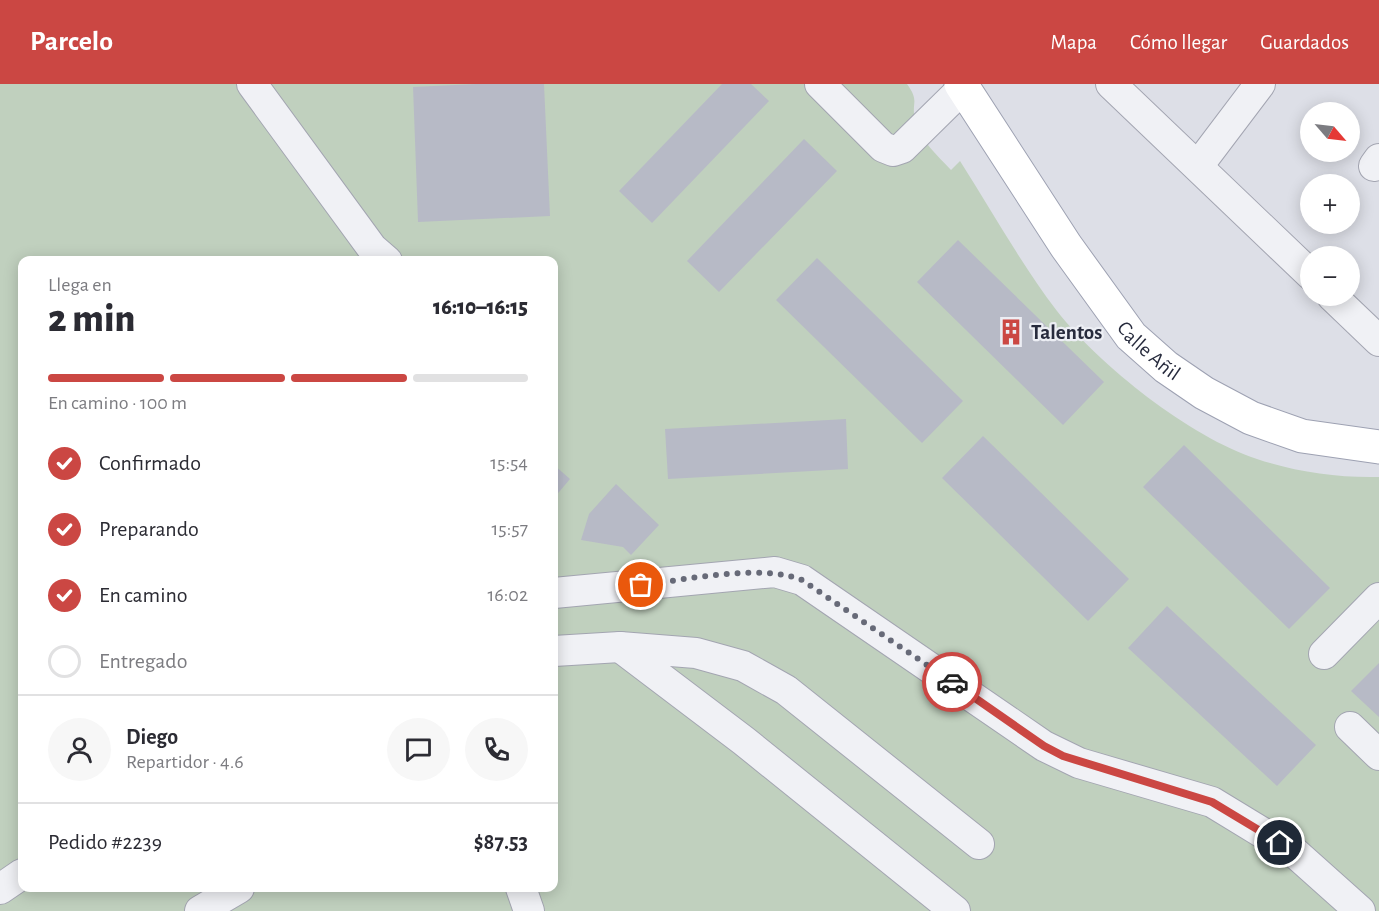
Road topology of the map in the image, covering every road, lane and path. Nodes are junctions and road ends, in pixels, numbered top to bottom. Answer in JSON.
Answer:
{"nodes":[{"id":1,"x":252,"y":84,"type":"edge"},
{"id":2,"x":820,"y":84,"type":"edge"},
{"id":3,"x":1111,"y":84,"type":"edge"},
{"id":4,"x":1260,"y":84,"type":"edge"},
{"id":5,"x":962,"y":86,"type":"edge"},
{"id":6,"x":1198,"y":166,"type":"junction"},
{"id":7,"x":381,"y":256,"type":"edge"},
{"id":8,"x":1300,"y":264,"type":"edge"},
{"id":9,"x":1342,"y":306,"type":"edge"},
{"id":10,"x":1379,"y":341,"type":"edge"},
{"id":11,"x":1379,"y":447,"type":"edge"},
{"id":12,"x":558,"y":593,"type":"edge"},
{"id":13,"x":1379,"y":598,"type":"edge"},
{"id":14,"x":620,"y":647,"type":"junction"},
{"id":15,"x":558,"y":651,"type":"edge"},
{"id":16,"x":1324,"y":654,"type":"dead end"},
{"id":17,"x":1350,"y":726,"type":"dead end"},
{"id":18,"x":1379,"y":755,"type":"edge"},
{"id":19,"x":979,"y":844,"type":"dead end"},
{"id":20,"x":18,"y":877,"type":"edge"},
{"id":21,"x":0,"y":889,"type":"edge"},
{"id":22,"x":232,"y":892,"type":"edge"},
{"id":23,"x":522,"y":892,"type":"edge"},
{"id":24,"x":200,"y":911,"type":"edge"},
{"id":25,"x":529,"y":911,"type":"edge"},
{"id":26,"x":955,"y":911,"type":"edge"},
{"id":27,"x":1360,"y":911,"type":"edge"}],
"edges":[{"from":1,"to":7,"type":"street"},
{"from":2,"to":5,"type":"street"},
{"from":3,"to":6,"type":"street"},
{"from":4,"to":6,"type":"street"},
{"from":5,"to":11,"type":"main road","name":"Calle Añil"},
{"from":6,"to":8,"type":"street"},
{"from":9,"to":10,"type":"street"},
{"from":12,"to":27,"type":"street"},
{"from":13,"to":16,"type":"street"},
{"from":14,"to":15,"type":"street"},
{"from":14,"to":19,"type":"street"},
{"from":14,"to":26,"type":"street"},
{"from":17,"to":18,"type":"street"},
{"from":20,"to":21,"type":"street"},
{"from":22,"to":24,"type":"street"},
{"from":23,"to":25,"type":"street"}]}
